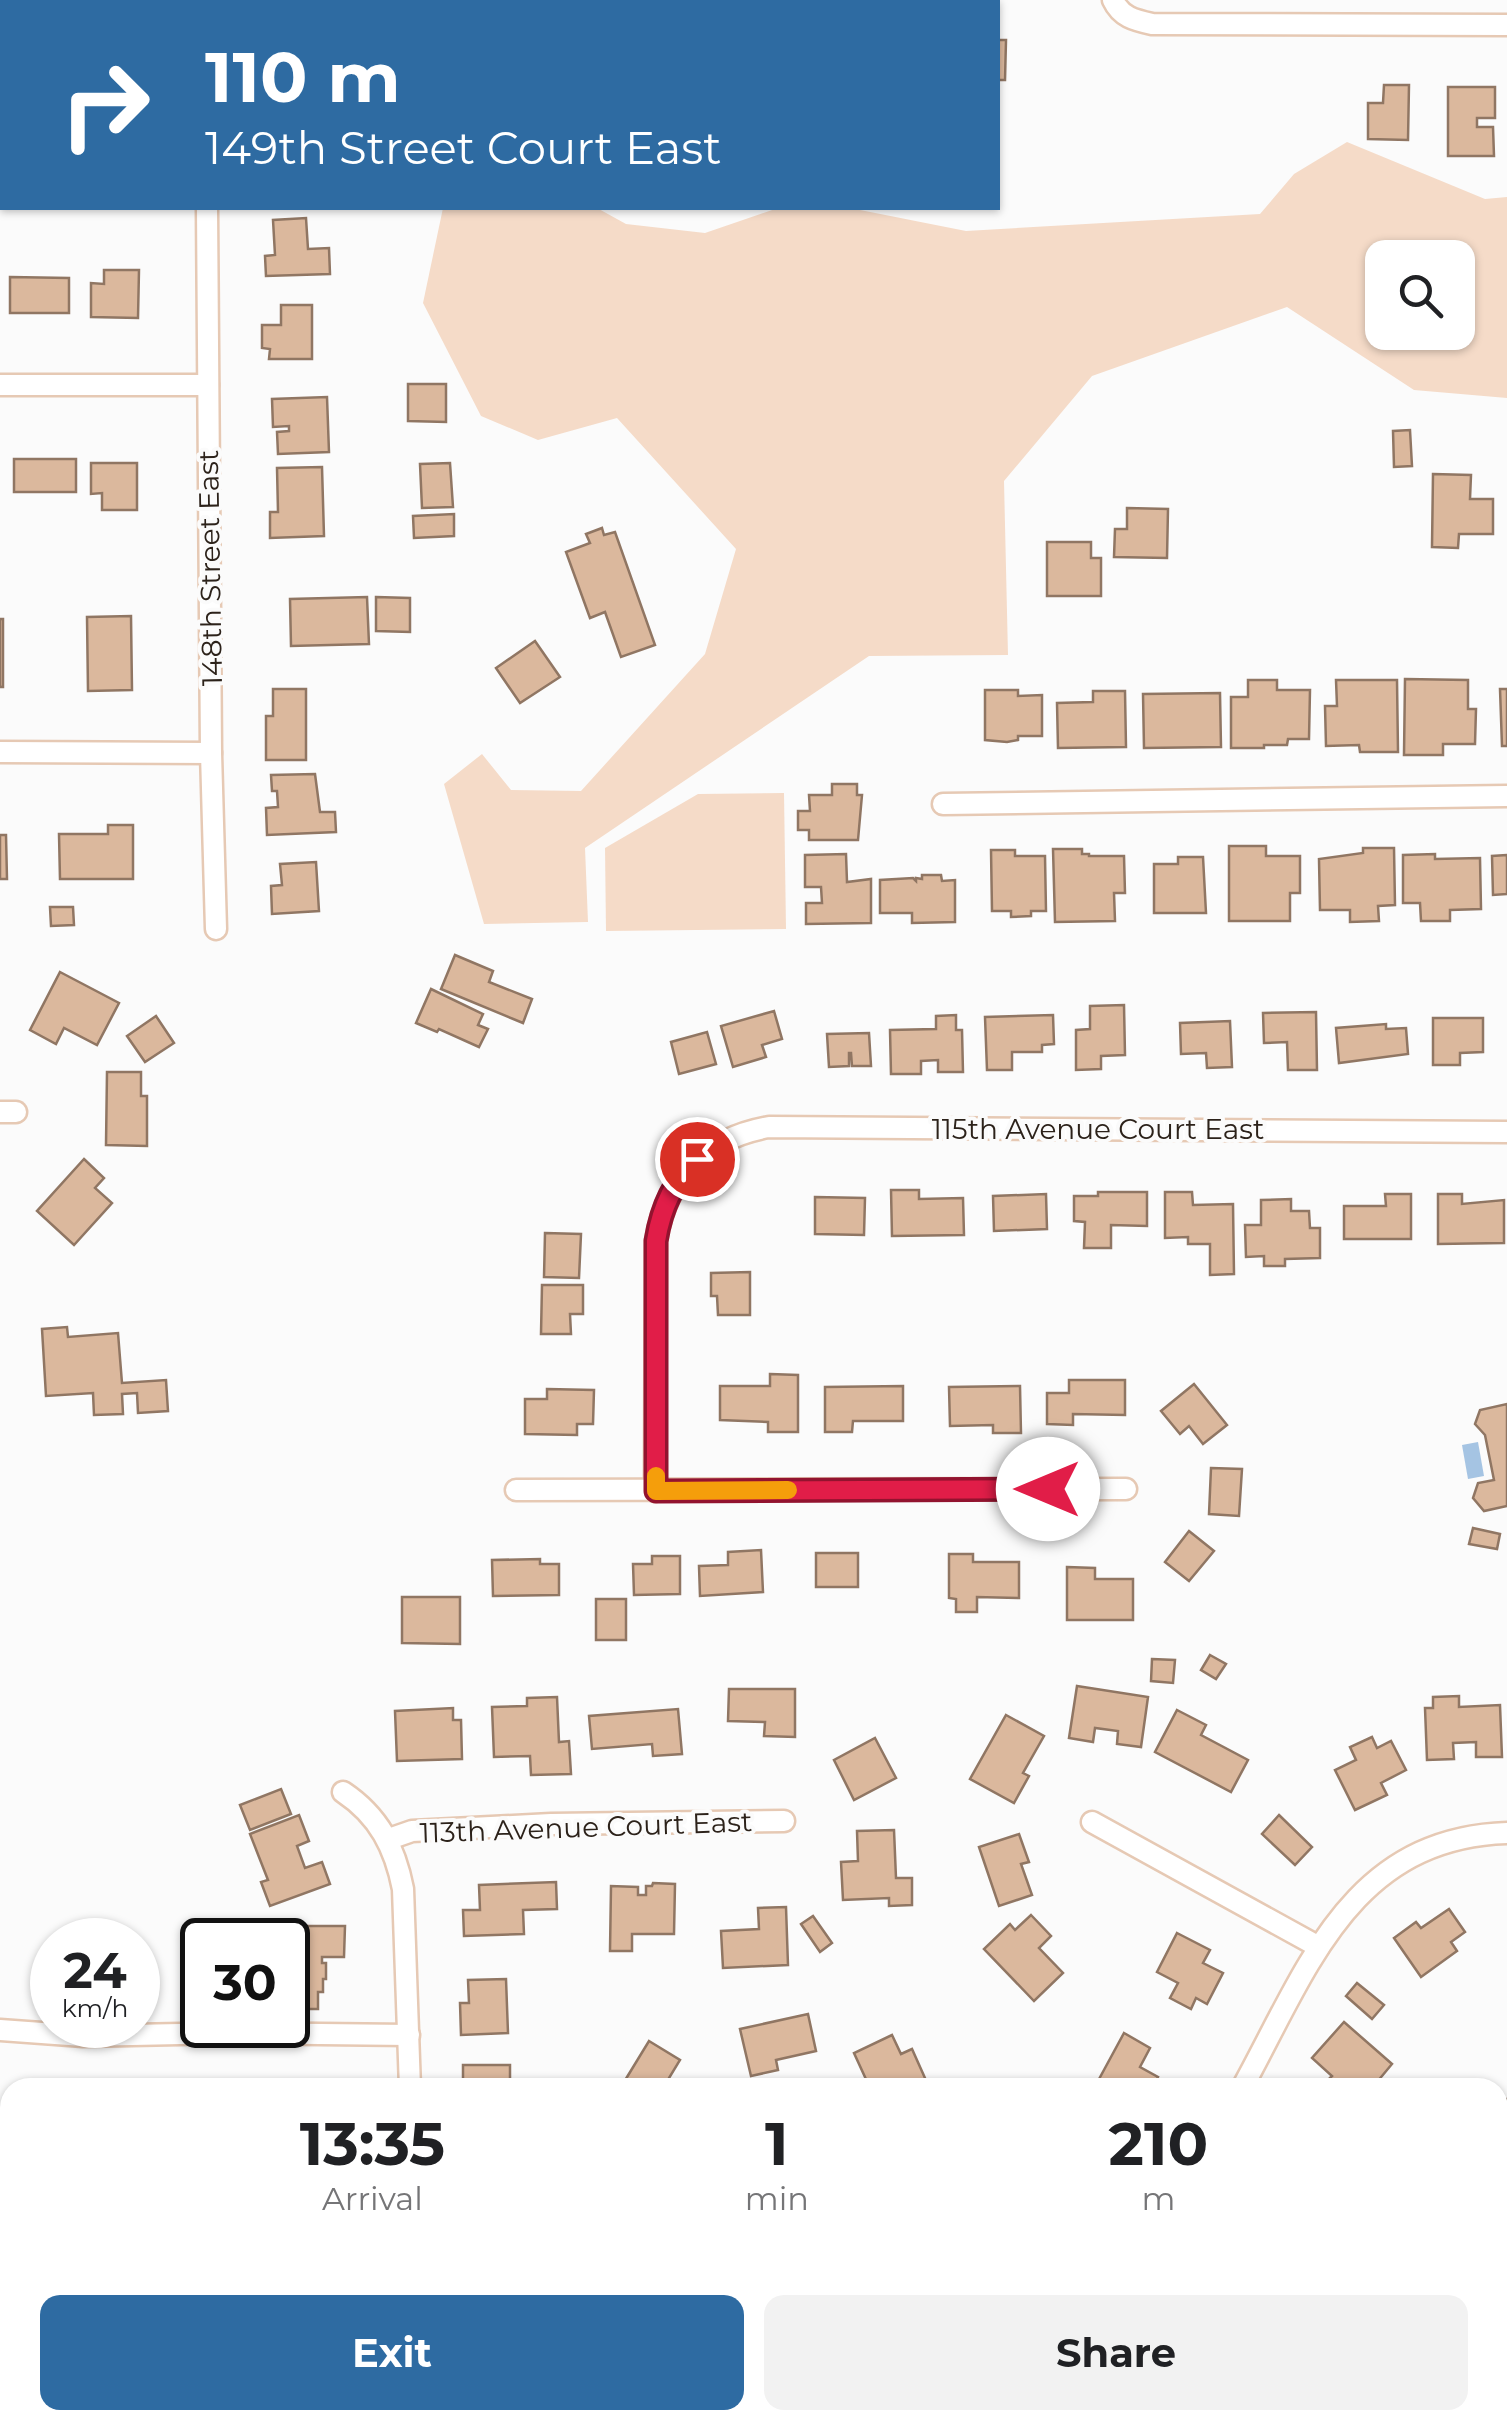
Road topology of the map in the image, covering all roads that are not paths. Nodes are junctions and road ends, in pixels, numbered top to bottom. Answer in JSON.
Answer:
{"nodes":[{"id":1,"x":1116,"y":6,"type":"edge"},
{"id":2,"x":1507,"y":25,"type":"edge"},
{"id":3,"x":208,"y":210,"type":"edge"},
{"id":4,"x":0,"y":385,"type":"edge"},
{"id":5,"x":208,"y":385,"type":"junction"},
{"id":6,"x":0,"y":752,"type":"edge"},
{"id":7,"x":211,"y":753,"type":"junction"},
{"id":8,"x":1507,"y":796,"type":"edge"},
{"id":9,"x":943,"y":804,"type":"dead end"},
{"id":10,"x":216,"y":929,"type":"dead end"},
{"id":11,"x":1507,"y":1132,"type":"edge"},
{"id":12,"x":1126,"y":1489,"type":"dead end"},
{"id":13,"x":516,"y":1490,"type":"dead end"},
{"id":14,"x":656,"y":1491,"type":"junction"},
{"id":15,"x":344,"y":1792,"type":"dead end"},
{"id":16,"x":784,"y":1820,"type":"dead end"},
{"id":17,"x":1092,"y":1822,"type":"dead end"},
{"id":18,"x":1507,"y":1833,"type":"edge"},
{"id":19,"x":389,"y":1840,"type":"junction"},
{"id":20,"x":1319,"y":1947,"type":"junction"},
{"id":21,"x":0,"y":2030,"type":"edge"},
{"id":22,"x":408,"y":2036,"type":"junction"},
{"id":23,"x":410,"y":2078,"type":"edge"},
{"id":24,"x":1247,"y":2078,"type":"edge"}],
"edges":[{"from":1,"to":2,"type":"street"},
{"from":3,"to":5,"type":"street","name":"148th Street East"},
{"from":4,"to":5,"type":"street"},
{"from":5,"to":7,"type":"street","name":"148th Street East"},
{"from":6,"to":7,"type":"street"},
{"from":7,"to":10,"type":"street","name":"148th Street East"},
{"from":8,"to":9,"type":"street"},
{"from":11,"to":14,"type":"street","name":"115th Avenue Court East"},
{"from":12,"to":14,"type":"street"},
{"from":13,"to":14,"type":"street"},
{"from":15,"to":19,"type":"street"},
{"from":16,"to":19,"type":"street","name":"113th Avenue Court East"},
{"from":17,"to":20,"type":"street"},
{"from":18,"to":20,"type":"street"},
{"from":19,"to":22,"type":"street"},
{"from":20,"to":24,"type":"street"},
{"from":21,"to":22,"type":"street"},
{"from":22,"to":23,"type":"street"}]}
